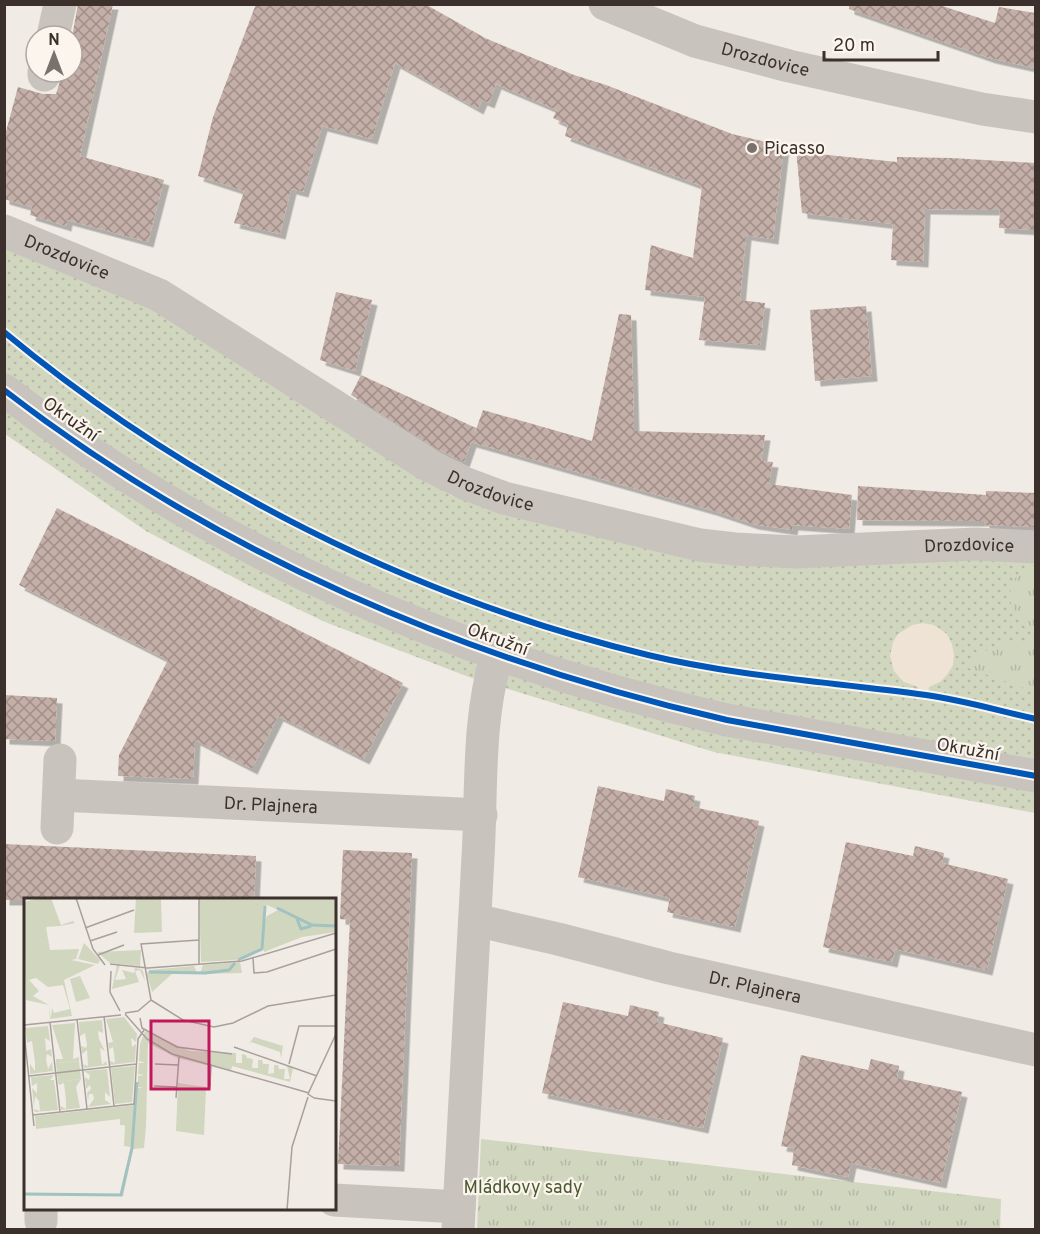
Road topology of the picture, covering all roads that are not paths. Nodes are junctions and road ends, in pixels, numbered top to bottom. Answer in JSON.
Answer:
{"nodes":[{"id":1,"x":60,"y":4,"type":"edge"},
{"id":2,"x":605,"y":4,"type":"edge"},
{"id":3,"x":56,"y":24,"type":"edge"},
{"id":4,"x":1035,"y":117,"type":"edge"},
{"id":5,"x":4,"y":231,"type":"edge"},
{"id":6,"x":4,"y":390,"type":"edge"},
{"id":7,"x":1035,"y":547,"type":"edge"},
{"id":8,"x":497,"y":655,"type":"junction"},
{"id":9,"x":60,"y":760,"type":"dead end"},
{"id":10,"x":1035,"y":776,"type":"edge"},
{"id":11,"x":58,"y":795,"type":"junction"},
{"id":12,"x":481,"y":815,"type":"junction"},
{"id":13,"x":57,"y":828,"type":"dead end"},
{"id":14,"x":475,"y":920,"type":"junction"},
{"id":15,"x":1035,"y":1050,"type":"edge"},
{"id":16,"x":336,"y":1200,"type":"edge"},
{"id":17,"x":458,"y":1218,"type":"edge"}],
"edges":[{"from":1,"to":3,"type":"street"},
{"from":2,"to":4,"type":"street","name":"Drozdovice"},
{"from":5,"to":7,"type":"street","name":"Drozdovice"},
{"from":6,"to":8,"type":"street","name":"Okružní"},
{"from":8,"to":10,"type":"street","name":"Okružní"},
{"from":8,"to":12,"type":"street"},
{"from":9,"to":11,"type":"street"},
{"from":11,"to":12,"type":"street","name":"Dr. Plajnera"},
{"from":11,"to":13,"type":"street"},
{"from":12,"to":14,"type":"street"},
{"from":14,"to":15,"type":"street","name":"Dr. Plajnera"},
{"from":14,"to":17,"type":"street"},
{"from":16,"to":17,"type":"street"}]}
